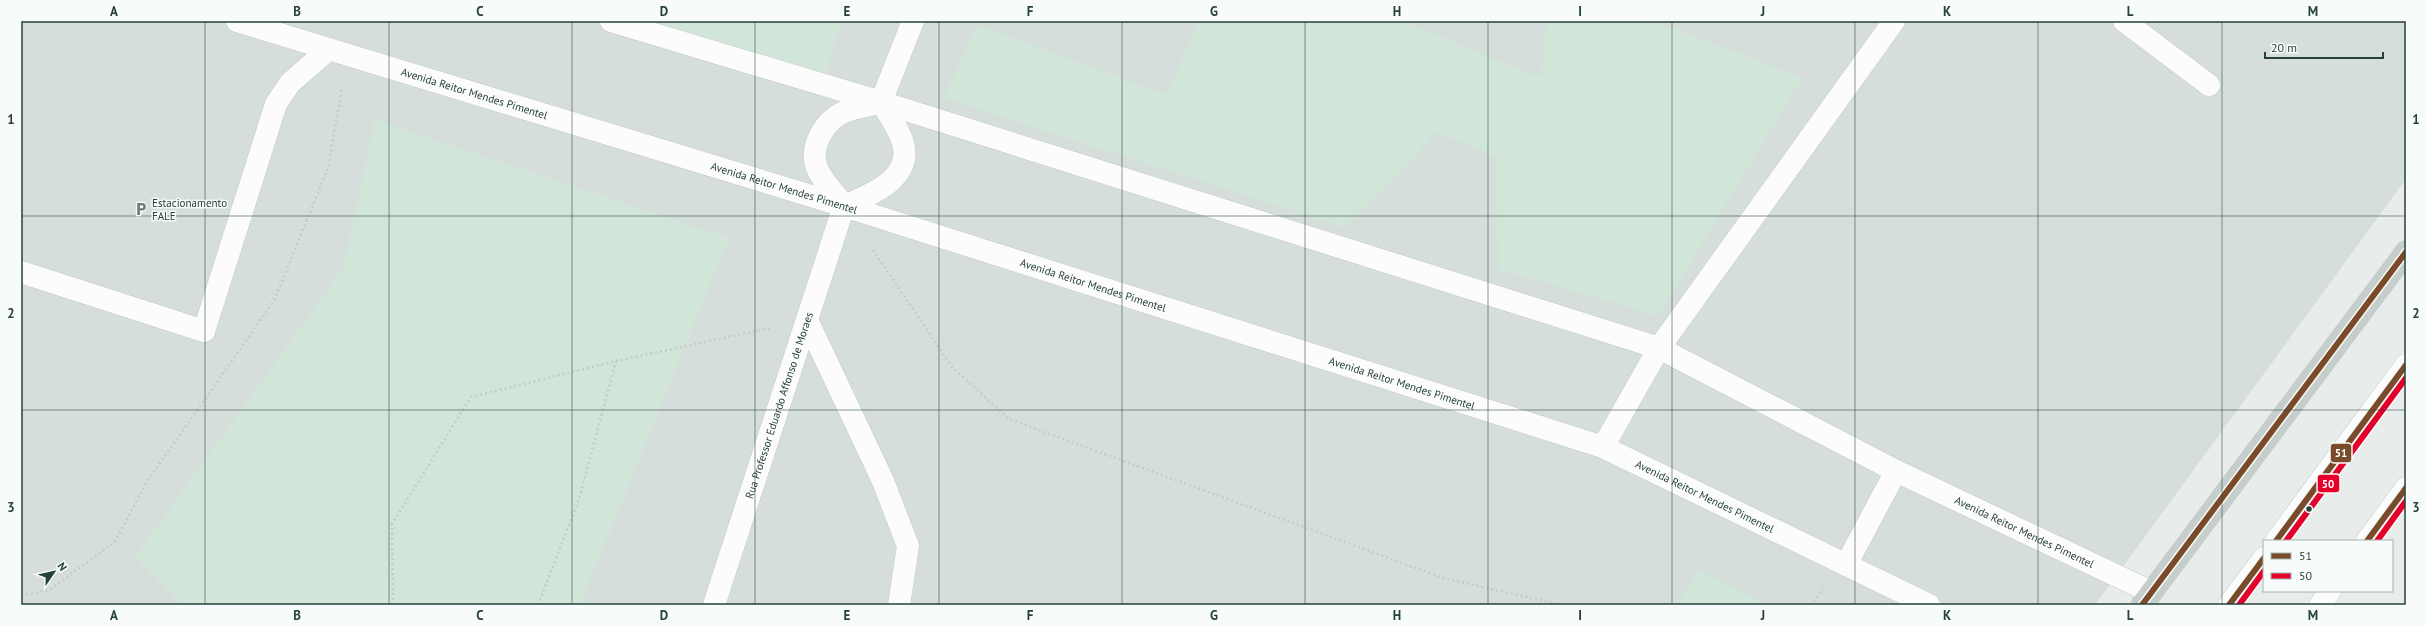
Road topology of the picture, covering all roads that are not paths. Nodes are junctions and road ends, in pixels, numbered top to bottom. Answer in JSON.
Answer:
{"nodes":[{"id":1,"x":237,"y":21,"type":"edge"},
{"id":2,"x":611,"y":21,"type":"edge"},
{"id":3,"x":913,"y":21,"type":"edge"},
{"id":4,"x":1894,"y":21,"type":"edge"},
{"id":5,"x":2124,"y":21,"type":"edge"},
{"id":6,"x":329,"y":49,"type":"junction"},
{"id":7,"x":2209,"y":85,"type":"dead end"},
{"id":8,"x":881,"y":102,"type":"junction"},
{"id":9,"x":844,"y":206,"type":"junction"},
{"id":10,"x":2406,"y":252,"type":"edge"},
{"id":11,"x":21,"y":272,"type":"edge"},
{"id":12,"x":807,"y":320,"type":"junction"},
{"id":13,"x":1659,"y":348,"type":"junction"},
{"id":14,"x":2406,"y":365,"type":"edge"},
{"id":15,"x":1603,"y":447,"type":"junction"},
{"id":16,"x":1896,"y":471,"type":"junction"},
{"id":17,"x":2406,"y":488,"type":"edge"},
{"id":18,"x":2277,"y":540,"type":"edge"},
{"id":19,"x":2368,"y":540,"type":"edge"},
{"id":20,"x":2263,"y":559,"type":"edge"},
{"id":21,"x":1846,"y":565,"type":"junction"},
{"id":22,"x":2329,"y":592,"type":"edge"},
{"id":23,"x":2146,"y":599,"type":"edge"},
{"id":24,"x":714,"y":605,"type":"edge"},
{"id":25,"x":899,"y":605,"type":"edge"},
{"id":26,"x":1929,"y":605,"type":"edge"},
{"id":27,"x":2229,"y":605,"type":"edge"},
{"id":28,"x":2320,"y":605,"type":"edge"}],
"edges":[{"from":1,"to":6,"type":"street","name":"Avenida Reitor Mendes Pimentel"},
{"from":2,"to":8,"type":"street","name":"Avenida Reitor Mendes Pimentel"},
{"from":3,"to":8,"type":"street"},
{"from":4,"to":13,"type":"street"},
{"from":5,"to":7,"type":"street"},
{"from":6,"to":9,"type":"street","name":"Avenida Reitor Mendes Pimentel"},
{"from":6,"to":11,"type":"street"},
{"from":8,"to":9,"type":"street"},
{"from":8,"to":9,"type":"street"},
{"from":8,"to":13,"type":"street","name":"Avenida Reitor Mendes Pimentel"},
{"from":9,"to":12,"type":"street","name":"Rua Professor Eduardo Affonso de Moraes"},
{"from":9,"to":15,"type":"street","name":"Avenida Reitor Mendes Pimentel"},
{"from":10,"to":23,"type":"highway"},
{"from":12,"to":24,"type":"street","name":"Rua Professor Eduardo Affonso de Moraes"},
{"from":12,"to":25,"type":"street"},
{"from":13,"to":15,"type":"street"},
{"from":13,"to":16,"type":"street","name":"Avenida Reitor Mendes Pimentel"},
{"from":14,"to":18,"type":"street"},
{"from":15,"to":21,"type":"street","name":"Avenida Reitor Mendes Pimentel"},
{"from":16,"to":21,"type":"street"},
{"from":16,"to":23,"type":"street","name":"Avenida Reitor Mendes Pimentel"},
{"from":17,"to":19,"type":"street"},
{"from":20,"to":27,"type":"street"},
{"from":21,"to":26,"type":"street","name":"Avenida Reitor Mendes Pimentel"},
{"from":22,"to":28,"type":"street"}]}
